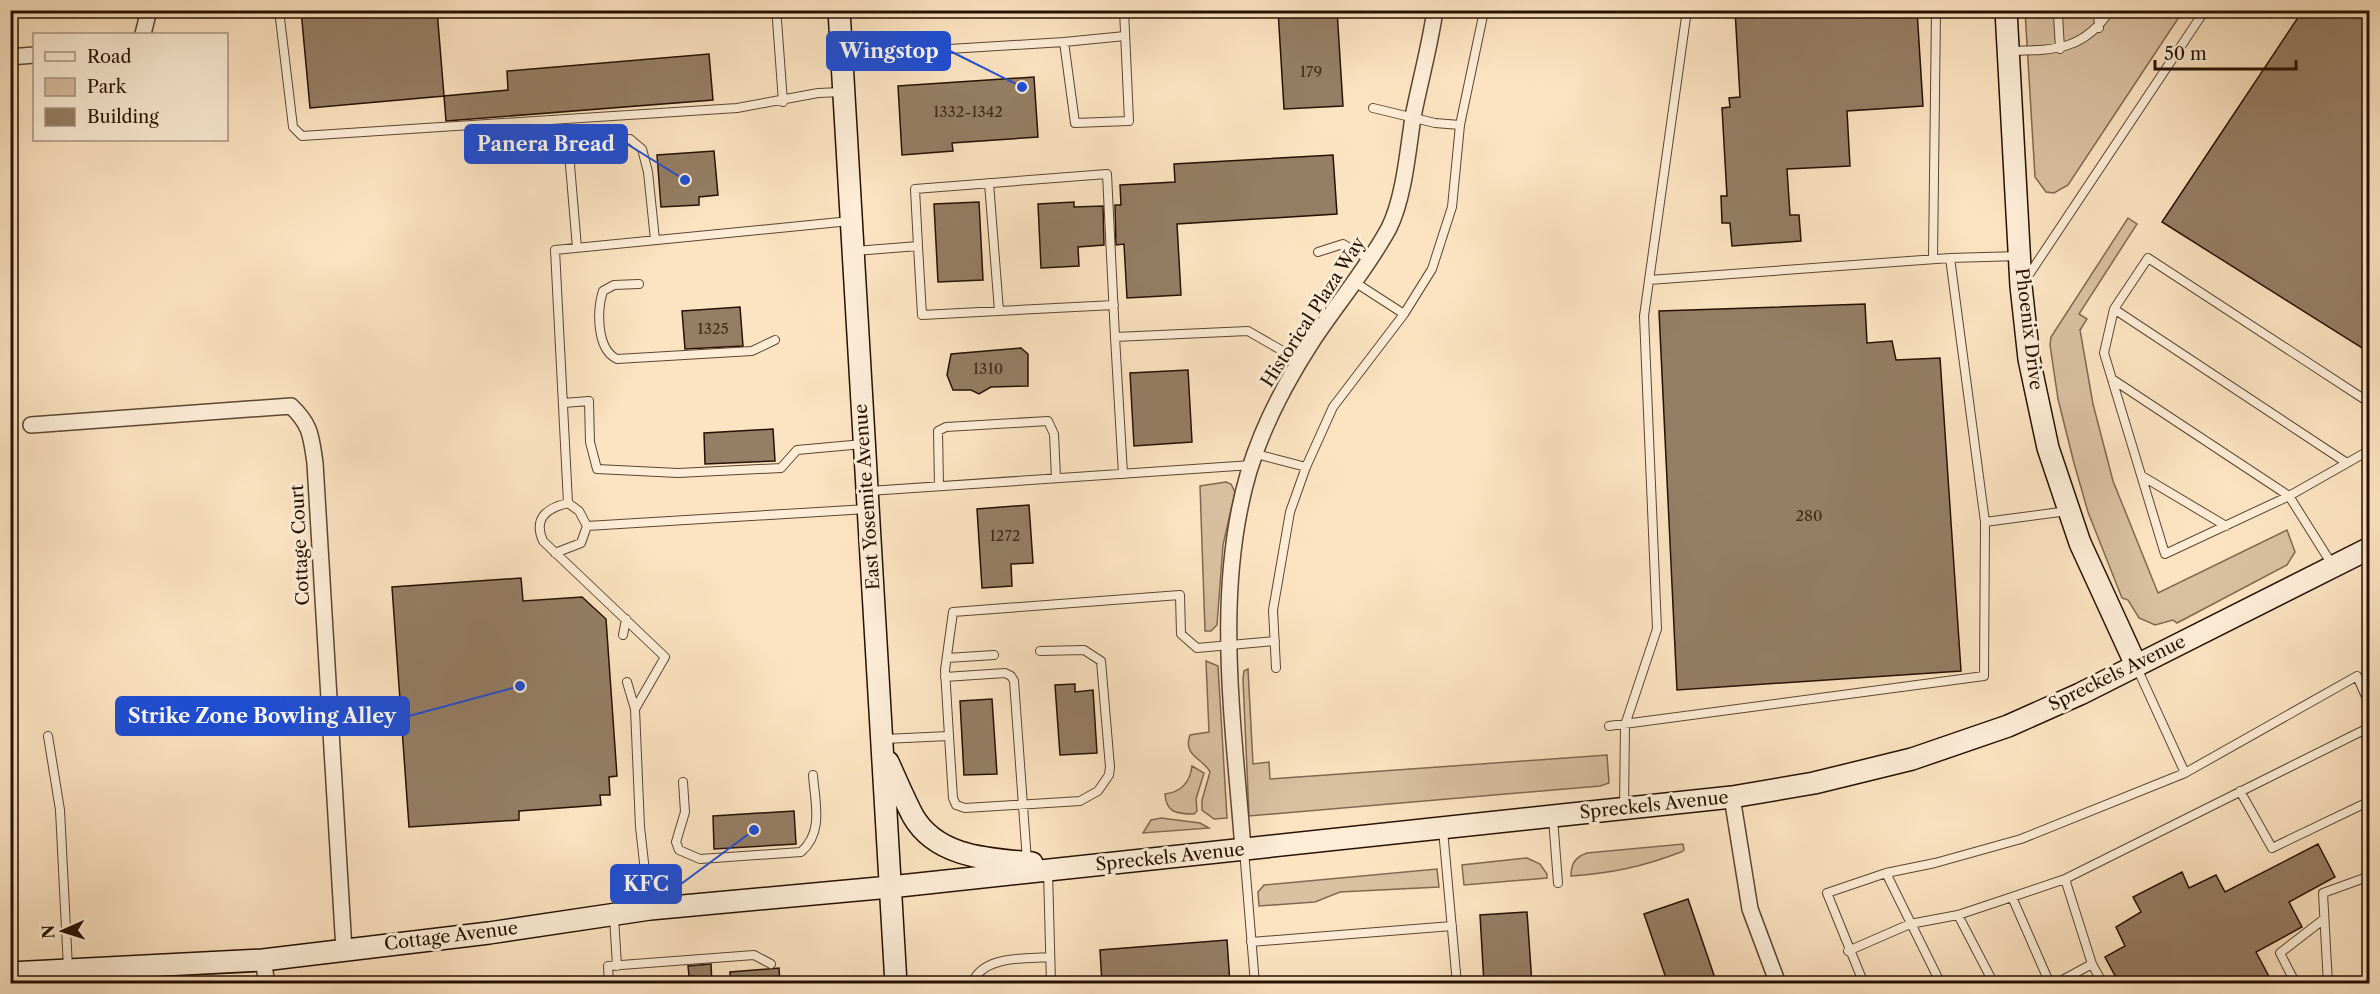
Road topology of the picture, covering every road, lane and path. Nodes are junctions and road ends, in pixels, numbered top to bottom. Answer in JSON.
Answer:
{"nodes":[{"id":1,"x":149,"y":10,"type":"edge"},
{"id":2,"x":279,"y":10,"type":"edge"},
{"id":3,"x":839,"y":10,"type":"edge"},
{"id":4,"x":1124,"y":10,"type":"edge"},
{"id":5,"x":1687,"y":10,"type":"edge"},
{"id":6,"x":1936,"y":10,"type":"edge"},
{"id":7,"x":2006,"y":10,"type":"edge"},
{"id":8,"x":2098,"y":10,"type":"edge"},
{"id":9,"x":2110,"y":10,"type":"edge"},
{"id":10,"x":2205,"y":10,"type":"edge"},
{"id":11,"x":1435,"y":11,"type":"edge"},
{"id":12,"x":1484,"y":11,"type":"edge"},
{"id":13,"x":1451,"y":13,"type":"dead end"},
{"id":14,"x":2058,"y":15,"type":"dead end"},
{"id":15,"x":777,"y":20,"type":"dead end"},
{"id":16,"x":2099,"y":28,"type":"junction"},
{"id":17,"x":143,"y":33,"type":"edge"},
{"id":18,"x":1125,"y":36,"type":"junction"},
{"id":19,"x":1064,"y":42,"type":"junction"},
{"id":20,"x":2060,"y":49,"type":"junction"},
{"id":21,"x":2008,"y":51,"type":"junction"},
{"id":22,"x":901,"y":52,"type":"dead end"},
{"id":23,"x":33,"y":55,"type":"edge"},
{"id":24,"x":10,"y":57,"type":"edge"},
{"id":25,"x":843,"y":92,"type":"junction"},
{"id":26,"x":783,"y":102,"type":"junction"},
{"id":27,"x":1373,"y":108,"type":"dead end"},
{"id":28,"x":1413,"y":117,"type":"junction"},
{"id":29,"x":1460,"y":125,"type":"junction"},
{"id":30,"x":989,"y":183,"type":"junction"},
{"id":31,"x":851,"y":220,"type":"junction"},
{"id":32,"x":655,"y":240,"type":"junction"},
{"id":33,"x":918,"y":246,"type":"junction"},
{"id":34,"x":577,"y":248,"type":"junction"},
{"id":35,"x":853,"y":251,"type":"junction"},
{"id":36,"x":1318,"y":252,"type":"dead end"},
{"id":37,"x":2020,"y":256,"type":"junction"},
{"id":38,"x":1950,"y":258,"type":"junction"},
{"id":39,"x":1370,"y":260,"type":"junction"},
{"id":40,"x":1933,"y":260,"type":"junction"},
{"id":41,"x":1650,"y":280,"type":"junction"},
{"id":42,"x":1356,"y":283,"type":"junction"},
{"id":43,"x":639,"y":284,"type":"dead end"},
{"id":44,"x":2021,"y":286,"type":"junction"},
{"id":45,"x":1113,"y":305,"type":"junction"},
{"id":46,"x":2114,"y":309,"type":"junction"},
{"id":47,"x":999,"y":311,"type":"junction"},
{"id":48,"x":1404,"y":314,"type":"junction"},
{"id":49,"x":1115,"y":337,"type":"junction"},
{"id":50,"x":775,"y":340,"type":"dead end"},
{"id":51,"x":1300,"y":361,"type":"junction"},
{"id":52,"x":2112,"y":379,"type":"junction"},
{"id":53,"x":563,"y":403,"type":"junction"},
{"id":54,"x":2370,"y":404,"type":"edge"},
{"id":55,"x":31,"y":425,"type":"dead end"},
{"id":56,"x":864,"y":443,"type":"junction"},
{"id":57,"x":2370,"y":450,"type":"edge"},
{"id":58,"x":1254,"y":460,"type":"junction"},
{"id":59,"x":2347,"y":463,"type":"junction"},
{"id":60,"x":1306,"y":467,"type":"junction"},
{"id":61,"x":1123,"y":474,"type":"junction"},
{"id":62,"x":2142,"y":476,"type":"junction"},
{"id":63,"x":1056,"y":478,"type":"junction"},
{"id":64,"x":939,"y":486,"type":"junction"},
{"id":65,"x":2289,"y":496,"type":"junction"},
{"id":66,"x":868,"y":500,"type":"junction"},
{"id":67,"x":568,"y":503,"type":"junction"},
{"id":68,"x":2070,"y":511,"type":"junction"},
{"id":69,"x":1985,"y":522,"type":"junction"},
{"id":70,"x":586,"y":525,"type":"junction"},
{"id":71,"x":2226,"y":526,"type":"junction"},
{"id":72,"x":2370,"y":548,"type":"edge"},
{"id":73,"x":555,"y":553,"type":"junction"},
{"id":74,"x":2333,"y":566,"type":"junction"},
{"id":75,"x":626,"y":619,"type":"junction"},
{"id":76,"x":623,"y":635,"type":"dead end"},
{"id":77,"x":1275,"y":641,"type":"junction"},
{"id":78,"x":1228,"y":645,"type":"junction"},
{"id":79,"x":1040,"y":651,"type":"dead end"},
{"id":80,"x":994,"y":655,"type":"dead end"},
{"id":81,"x":946,"y":658,"type":"junction"},
{"id":82,"x":2136,"y":665,"type":"junction"},
{"id":83,"x":1276,"y":668,"type":"dead end"},
{"id":84,"x":945,"y":677,"type":"junction"},
{"id":85,"x":627,"y":682,"type":"dead end"},
{"id":86,"x":2370,"y":706,"type":"edge"},
{"id":87,"x":635,"y":709,"type":"junction"},
{"id":88,"x":1625,"y":725,"type":"junction"},
{"id":89,"x":1610,"y":726,"type":"dead end"},
{"id":90,"x":2370,"y":727,"type":"edge"},
{"id":91,"x":48,"y":736,"type":"dead end"},
{"id":92,"x":949,"y":736,"type":"junction"},
{"id":93,"x":882,"y":745,"type":"junction"},
{"id":94,"x":2185,"y":773,"type":"junction"},
{"id":95,"x":813,"y":775,"type":"dead end"},
{"id":96,"x":683,"y":782,"type":"dead end"},
{"id":97,"x":2240,"y":791,"type":"junction"},
{"id":98,"x":1732,"y":797,"type":"junction"},
{"id":99,"x":2370,"y":801,"type":"edge"},
{"id":100,"x":1022,"y":804,"type":"junction"},
{"id":101,"x":1624,"y":808,"type":"junction"},
{"id":102,"x":1553,"y":816,"type":"junction"},
{"id":103,"x":1443,"y":828,"type":"junction"},
{"id":104,"x":1244,"y":849,"type":"junction"},
{"id":105,"x":1027,"y":863,"type":"junction"},
{"id":106,"x":1072,"y":867,"type":"junction"},
{"id":107,"x":1048,"y":870,"type":"junction"},
{"id":108,"x":1886,"y":873,"type":"junction"},
{"id":109,"x":2370,"y":876,"type":"edge"},
{"id":110,"x":2065,"y":879,"type":"junction"},
{"id":111,"x":1558,"y":883,"type":"dead end"},
{"id":112,"x":890,"y":887,"type":"junction"},
{"id":113,"x":2012,"y":897,"type":"junction"},
{"id":114,"x":650,"y":909,"type":"junction"},
{"id":115,"x":614,"y":914,"type":"junction"},
{"id":116,"x":1958,"y":915,"type":"junction"},
{"id":117,"x":2325,"y":919,"type":"junction"},
{"id":118,"x":1910,"y":924,"type":"junction"},
{"id":119,"x":1452,"y":926,"type":"junction"},
{"id":120,"x":1251,"y":942,"type":"junction"},
{"id":121,"x":344,"y":950,"type":"junction"},
{"id":122,"x":1848,"y":951,"type":"junction"},
{"id":123,"x":1050,"y":957,"type":"junction"},
{"id":124,"x":263,"y":960,"type":"junction"},
{"id":125,"x":771,"y":964,"type":"dead end"},
{"id":126,"x":2092,"y":964,"type":"junction"},
{"id":127,"x":616,"y":966,"type":"junction"},
{"id":128,"x":68,"y":968,"type":"junction"},
{"id":129,"x":10,"y":973,"type":"edge"},
{"id":130,"x":267,"y":984,"type":"edge"},
{"id":131,"x":609,"y":984,"type":"edge"},
{"id":132,"x":896,"y":984,"type":"edge"},
{"id":133,"x":972,"y":984,"type":"edge"},
{"id":134,"x":1051,"y":984,"type":"edge"},
{"id":135,"x":1255,"y":984,"type":"edge"},
{"id":136,"x":1456,"y":984,"type":"edge"},
{"id":137,"x":1778,"y":984,"type":"edge"},
{"id":138,"x":1864,"y":984,"type":"edge"},
{"id":139,"x":1941,"y":984,"type":"edge"},
{"id":140,"x":1994,"y":984,"type":"edge"},
{"id":141,"x":2050,"y":984,"type":"edge"},
{"id":142,"x":2055,"y":984,"type":"edge"},
{"id":143,"x":2103,"y":984,"type":"edge"},
{"id":144,"x":2296,"y":984,"type":"edge"},
{"id":145,"x":2328,"y":984,"type":"edge"}],
"edges":[{"from":1,"to":17,"type":"street"},
{"from":2,"to":26,"type":"lane"},
{"from":3,"to":25,"type":"street","name":"East Yosemite Avenue"},
{"from":4,"to":18,"type":"lane"},
{"from":5,"to":41,"type":"lane"},
{"from":6,"to":40,"type":"lane"},
{"from":7,"to":21,"type":"street","name":"Phoenix Drive"},
{"from":8,"to":16,"type":"lane"},
{"from":9,"to":16,"type":"lane"},
{"from":10,"to":44,"type":"lane"},
{"from":11,"to":13,"type":"lane"},
{"from":11,"to":28,"type":"street","name":"Historical Plaza Way"},
{"from":12,"to":29,"type":"lane"},
{"from":14,"to":20,"type":"lane"},
{"from":15,"to":26,"type":"lane"},
{"from":16,"to":20,"type":"lane"},
{"from":18,"to":19,"type":"lane"},
{"from":18,"to":19,"type":"lane"},
{"from":19,"to":22,"type":"lane"},
{"from":20,"to":21,"type":"lane"},
{"from":21,"to":37,"type":"street","name":"Phoenix Drive"},
{"from":23,"to":24,"type":"street"},
{"from":25,"to":26,"type":"lane"},
{"from":25,"to":31,"type":"street","name":"East Yosemite Avenue"},
{"from":27,"to":28,"type":"lane"},
{"from":28,"to":29,"type":"lane"},
{"from":28,"to":39,"type":"street","name":"Historical Plaza Way"},
{"from":29,"to":48,"type":"lane"},
{"from":30,"to":33,"type":"lane"},
{"from":30,"to":45,"type":"lane"},
{"from":30,"to":47,"type":"lane"},
{"from":31,"to":32,"type":"lane"},
{"from":31,"to":35,"type":"street","name":"East Yosemite Avenue"},
{"from":32,"to":34,"type":"lane"},
{"from":32,"to":34,"type":"lane"},
{"from":33,"to":35,"type":"lane"},
{"from":33,"to":47,"type":"lane"},
{"from":34,"to":53,"type":"lane"},
{"from":35,"to":56,"type":"street","name":"East Yosemite Avenue"},
{"from":36,"to":39,"type":"lane"},
{"from":37,"to":38,"type":"lane"},
{"from":37,"to":44,"type":"street","name":"Phoenix Drive"},
{"from":38,"to":40,"type":"lane"},
{"from":38,"to":69,"type":"lane"},
{"from":39,"to":42,"type":"street","name":"Historical Plaza Way"},
{"from":40,"to":41,"type":"lane"},
{"from":41,"to":88,"type":"lane"},
{"from":42,"to":48,"type":"lane"},
{"from":42,"to":51,"type":"street","name":"Historical Plaza Way"},
{"from":43,"to":50,"type":"lane"},
{"from":44,"to":68,"type":"street","name":"Phoenix Drive"},
{"from":45,"to":47,"type":"lane"},
{"from":45,"to":49,"type":"lane"},
{"from":46,"to":52,"type":"lane"},
{"from":46,"to":54,"type":"lane"},
{"from":46,"to":59,"type":"lane"},
{"from":48,"to":60,"type":"lane"},
{"from":49,"to":51,"type":"lane"},
{"from":49,"to":61,"type":"lane"},
{"from":51,"to":58,"type":"street","name":"Historical Plaza Way"},
{"from":52,"to":62,"type":"lane"},
{"from":52,"to":65,"type":"lane"},
{"from":53,"to":56,"type":"lane"},
{"from":53,"to":67,"type":"lane"},
{"from":55,"to":121,"type":"street","name":"Cottage Court"},
{"from":56,"to":66,"type":"street","name":"East Yosemite Avenue"},
{"from":57,"to":59,"type":"lane"},
{"from":58,"to":60,"type":"lane"},
{"from":58,"to":61,"type":"lane"},
{"from":58,"to":78,"type":"street","name":"Historical Plaza Way"},
{"from":59,"to":65,"type":"lane"},
{"from":60,"to":77,"type":"lane"},
{"from":61,"to":63,"type":"lane"},
{"from":62,"to":71,"type":"lane"},
{"from":62,"to":71,"type":"lane"},
{"from":63,"to":64,"type":"lane"},
{"from":63,"to":64,"type":"lane"},
{"from":64,"to":66,"type":"lane"},
{"from":65,"to":71,"type":"lane"},
{"from":65,"to":74,"type":"lane"},
{"from":66,"to":70,"type":"lane"},
{"from":66,"to":93,"type":"street","name":"East Yosemite Avenue"},
{"from":67,"to":70,"type":"lane"},
{"from":67,"to":73,"type":"lane"},
{"from":68,"to":69,"type":"lane"},
{"from":68,"to":82,"type":"street","name":"Phoenix Drive"},
{"from":69,"to":88,"type":"lane"},
{"from":70,"to":73,"type":"lane"},
{"from":72,"to":74,"type":"street","name":"Spreckels Avenue"},
{"from":73,"to":75,"type":"lane"},
{"from":74,"to":82,"type":"street","name":"Spreckels Avenue"},
{"from":75,"to":76,"type":"lane"},
{"from":75,"to":87,"type":"lane"},
{"from":77,"to":78,"type":"lane"},
{"from":77,"to":83,"type":"lane"},
{"from":78,"to":81,"type":"lane"},
{"from":78,"to":104,"type":"street","name":"Historical Plaza Way"},
{"from":79,"to":100,"type":"lane"},
{"from":80,"to":81,"type":"lane"},
{"from":81,"to":84,"type":"lane"},
{"from":82,"to":94,"type":"lane"},
{"from":82,"to":98,"type":"street","name":"Spreckels Avenue"},
{"from":84,"to":92,"type":"lane"},
{"from":84,"to":100,"type":"lane"},
{"from":85,"to":87,"type":"lane"},
{"from":86,"to":94,"type":"lane"},
{"from":87,"to":114,"type":"lane"},
{"from":88,"to":89,"type":"lane"},
{"from":88,"to":101,"type":"lane"},
{"from":90,"to":97,"type":"lane"},
{"from":91,"to":128,"type":"lane"},
{"from":92,"to":93,"type":"lane"},
{"from":92,"to":100,"type":"lane"},
{"from":93,"to":105,"type":"street"},
{"from":93,"to":112,"type":"street","name":"East Yosemite Avenue"},
{"from":94,"to":108,"type":"lane"},
{"from":95,"to":96,"type":"lane"},
{"from":97,"to":99,"type":"lane"},
{"from":97,"to":110,"type":"lane"},
{"from":98,"to":101,"type":"street","name":"Spreckels Avenue"},
{"from":98,"to":137,"type":"street"},
{"from":100,"to":105,"type":"lane"},
{"from":101,"to":102,"type":"street","name":"Spreckels Avenue"},
{"from":102,"to":103,"type":"street","name":"Spreckels Avenue"},
{"from":102,"to":111,"type":"lane"},
{"from":103,"to":104,"type":"street","name":"Spreckels Avenue"},
{"from":103,"to":119,"type":"lane"},
{"from":104,"to":106,"type":"street","name":"Spreckels Avenue"},
{"from":104,"to":120,"type":"lane"},
{"from":105,"to":106,"type":"street"},
{"from":106,"to":107,"type":"street","name":"Spreckels Avenue"},
{"from":107,"to":112,"type":"street","name":"Spreckels Avenue"},
{"from":107,"to":123,"type":"lane"},
{"from":108,"to":118,"type":"lane"},
{"from":108,"to":122,"type":"lane"},
{"from":109,"to":117,"type":"lane"},
{"from":110,"to":113,"type":"lane"},
{"from":110,"to":126,"type":"lane"},
{"from":112,"to":114,"type":"street","name":"Cottage Avenue"},
{"from":112,"to":132,"type":"street","name":"East Yosemite Avenue"},
{"from":113,"to":116,"type":"lane"},
{"from":113,"to":141,"type":"lane"},
{"from":114,"to":115,"type":"street","name":"Cottage Avenue"},
{"from":115,"to":121,"type":"street","name":"Cottage Avenue"},
{"from":115,"to":127,"type":"lane"},
{"from":116,"to":118,"type":"lane"},
{"from":116,"to":140,"type":"lane"},
{"from":117,"to":144,"type":"lane"},
{"from":117,"to":145,"type":"lane"},
{"from":118,"to":122,"type":"lane"},
{"from":118,"to":139,"type":"lane"},
{"from":119,"to":120,"type":"lane"},
{"from":119,"to":136,"type":"lane"},
{"from":120,"to":135,"type":"lane"},
{"from":121,"to":124,"type":"street","name":"Cottage Avenue"},
{"from":122,"to":138,"type":"lane"},
{"from":123,"to":133,"type":"lane"},
{"from":123,"to":134,"type":"lane"},
{"from":124,"to":128,"type":"street","name":"Cottage Avenue"},
{"from":124,"to":130,"type":"street"},
{"from":125,"to":127,"type":"lane"},
{"from":126,"to":142,"type":"lane"},
{"from":126,"to":143,"type":"lane"},
{"from":127,"to":131,"type":"lane"},
{"from":128,"to":129,"type":"street","name":"Cottage Avenue"}]}
